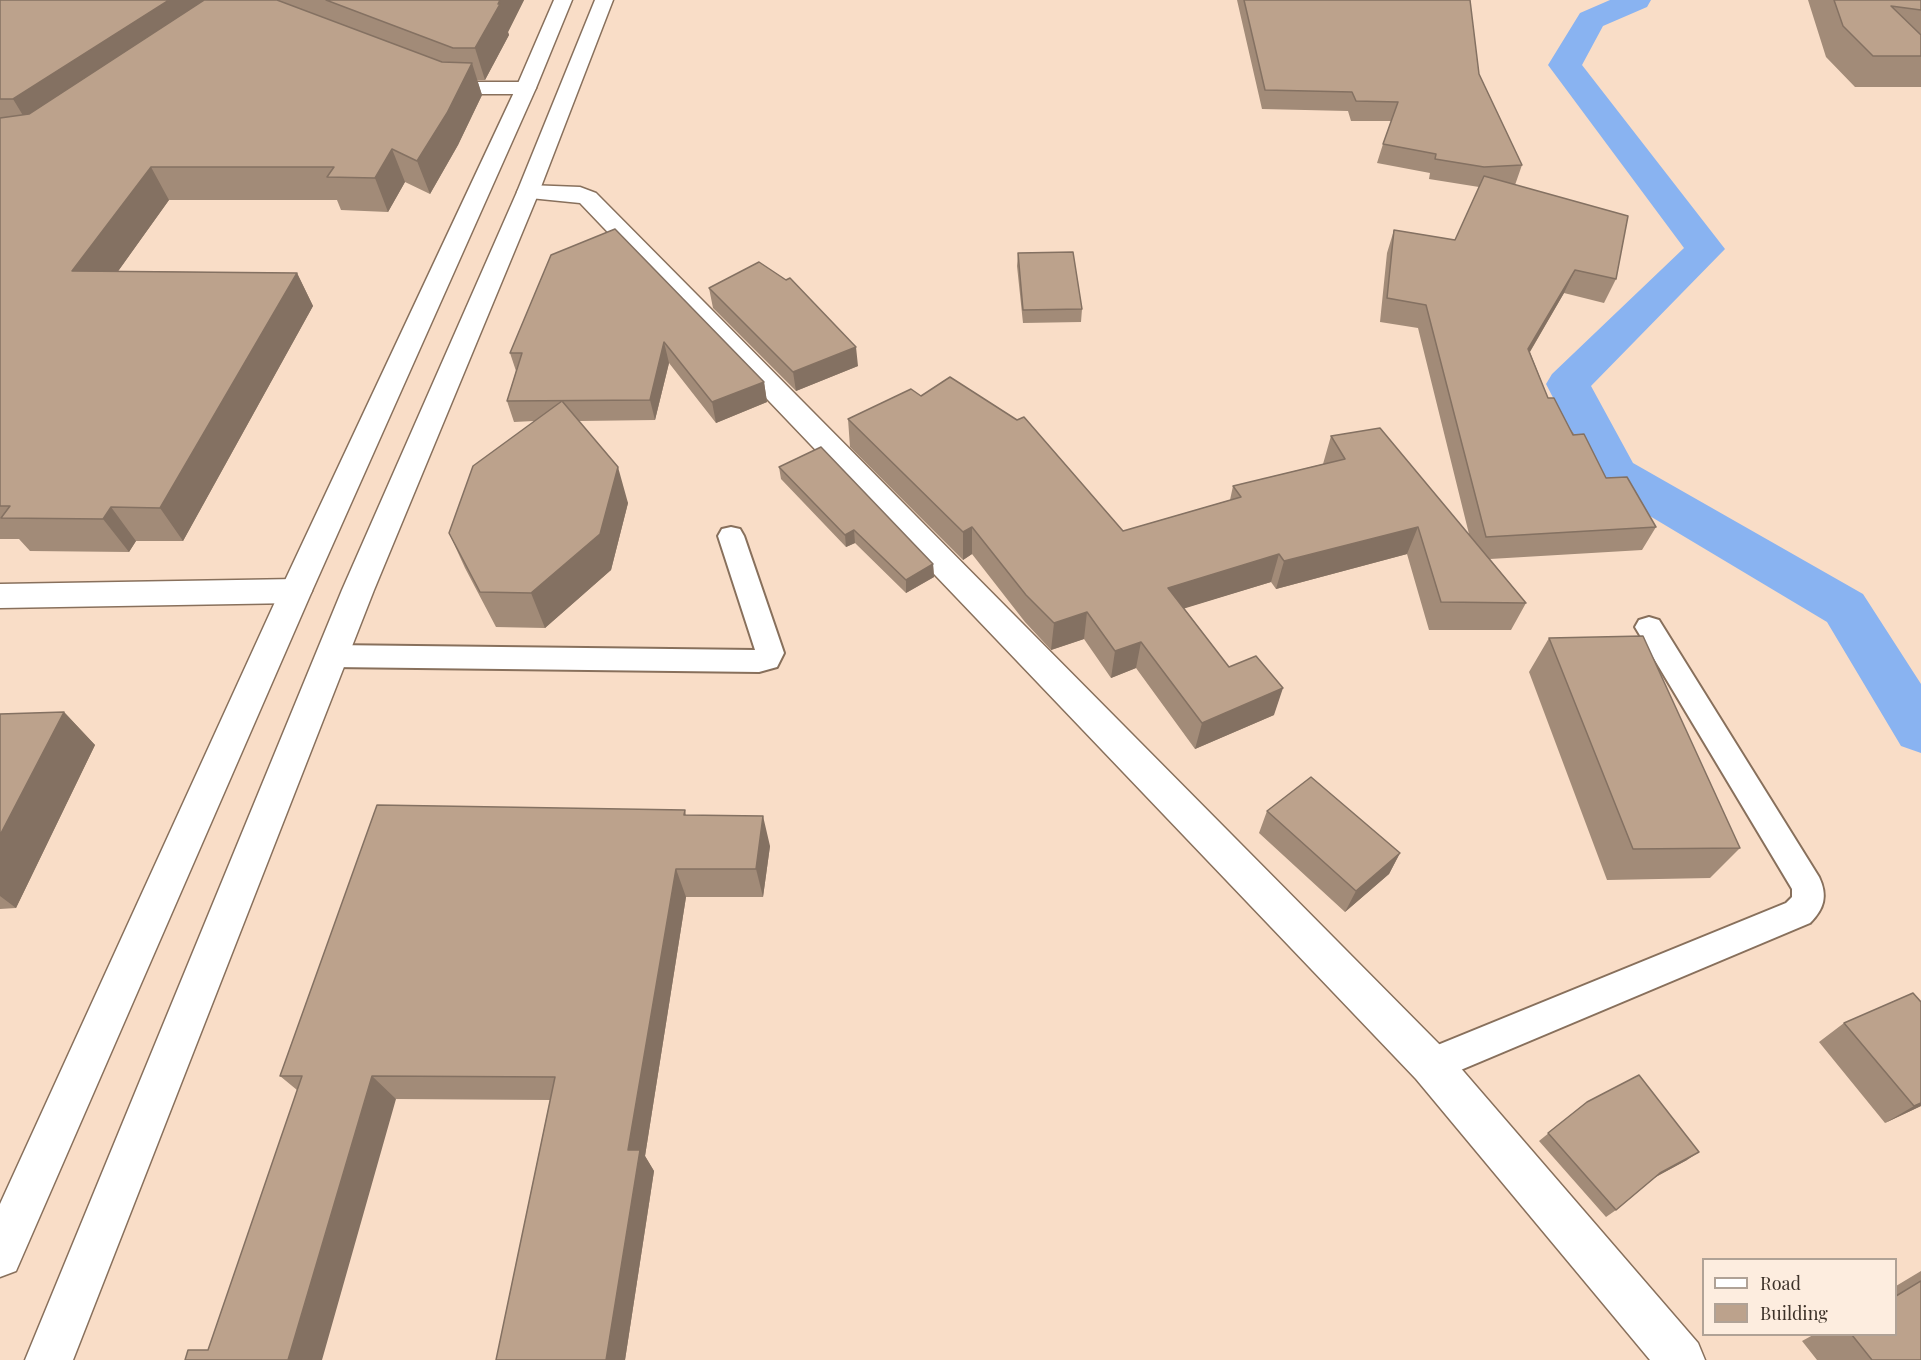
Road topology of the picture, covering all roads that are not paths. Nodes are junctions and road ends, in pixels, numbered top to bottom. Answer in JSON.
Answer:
{"nodes":[{"id":1,"x":563,"y":0,"type":"edge"},
{"id":2,"x":604,"y":0,"type":"edge"},
{"id":3,"x":416,"y":71,"type":"edge"},
{"id":4,"x":526,"y":88,"type":"junction"},
{"id":5,"x":528,"y":192,"type":"junction"},
{"id":6,"x":732,"y":536,"type":"dead end"},
{"id":7,"x":296,"y":591,"type":"junction"},
{"id":8,"x":0,"y":596,"type":"edge"},
{"id":9,"x":1649,"y":627,"type":"dead end"},
{"id":10,"x":332,"y":656,"type":"junction"},
{"id":11,"x":1431,"y":1065,"type":"junction"},
{"id":12,"x":0,"y":1255,"type":"edge"},
{"id":13,"x":49,"y":1360,"type":"edge"},
{"id":14,"x":1681,"y":1360,"type":"edge"}],
"edges":[{"from":1,"to":4,"type":"street"},
{"from":2,"to":5,"type":"street"},
{"from":3,"to":4,"type":"street"},
{"from":4,"to":7,"type":"street"},
{"from":5,"to":10,"type":"street"},
{"from":5,"to":11,"type":"street"},
{"from":6,"to":10,"type":"lane"},
{"from":7,"to":8,"type":"street"},
{"from":7,"to":12,"type":"street"},
{"from":9,"to":11,"type":"lane"},
{"from":10,"to":13,"type":"street"},
{"from":11,"to":14,"type":"street"}]}
